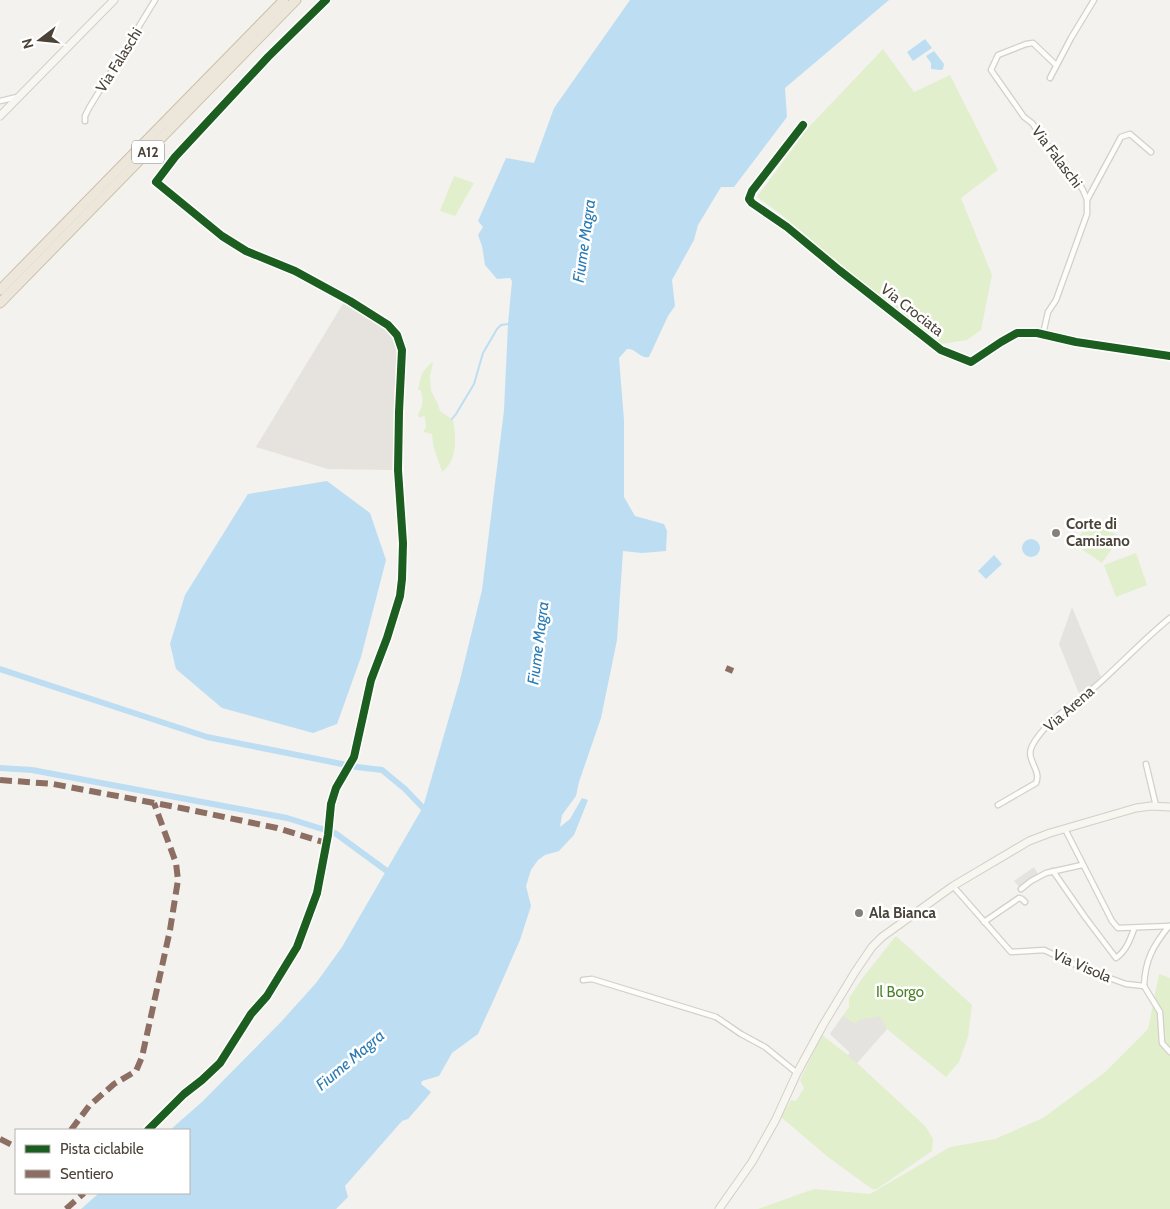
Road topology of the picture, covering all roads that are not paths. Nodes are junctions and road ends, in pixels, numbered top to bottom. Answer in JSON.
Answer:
{"nodes":[{"id":1,"x":114,"y":0,"type":"edge"},
{"id":2,"x":155,"y":0,"type":"edge"},
{"id":3,"x":284,"y":0,"type":"edge"},
{"id":4,"x":296,"y":0,"type":"edge"},
{"id":5,"x":1094,"y":0,"type":"edge"},
{"id":6,"x":1056,"y":65,"type":"junction"},
{"id":7,"x":1050,"y":78,"type":"dead end"},
{"id":8,"x":19,"y":96,"type":"junction"},
{"id":9,"x":0,"y":101,"type":"edge"},
{"id":10,"x":0,"y":116,"type":"edge"},
{"id":11,"x":85,"y":121,"type":"dead end"},
{"id":12,"x":803,"y":125,"type":"dead end"},
{"id":13,"x":1151,"y":152,"type":"dead end"},
{"id":14,"x":1087,"y":200,"type":"junction"},
{"id":15,"x":0,"y":290,"type":"edge"},
{"id":16,"x":0,"y":303,"type":"edge"},
{"id":17,"x":1043,"y":334,"type":"junction"},
{"id":18,"x":1170,"y":356,"type":"edge"},
{"id":19,"x":1170,"y":618,"type":"edge"},
{"id":20,"x":1146,"y":764,"type":"dead end"},
{"id":21,"x":998,"y":805,"type":"dead end"},
{"id":22,"x":1156,"y":806,"type":"junction"},
{"id":23,"x":1170,"y":807,"type":"edge"},
{"id":24,"x":1064,"y":829,"type":"junction"},
{"id":25,"x":1082,"y":865,"type":"junction"},
{"id":26,"x":1053,"y":871,"type":"junction"},
{"id":27,"x":953,"y":886,"type":"junction"},
{"id":28,"x":1021,"y":889,"type":"dead end"},
{"id":29,"x":1025,"y":902,"type":"dead end"},
{"id":30,"x":984,"y":922,"type":"junction"},
{"id":31,"x":1170,"y":926,"type":"edge"},
{"id":32,"x":1134,"y":929,"type":"junction"},
{"id":33,"x":583,"y":980,"type":"dead end"},
{"id":34,"x":1144,"y":986,"type":"junction"},
{"id":35,"x":1170,"y":1052,"type":"edge"},
{"id":36,"x":797,"y":1073,"type":"junction"},
{"id":37,"x":719,"y":1209,"type":"edge"}],
"edges":[{"from":1,"to":8,"type":"main road"},
{"from":2,"to":11,"type":"street","name":"Via Falaschi"},
{"from":3,"to":15,"type":"highway","number":"A12"},
{"from":4,"to":16,"type":"highway","number":"A12"},
{"from":5,"to":6,"type":"street"},
{"from":6,"to":7,"type":"street"},
{"from":6,"to":14,"type":"street","name":"Via Falaschi"},
{"from":8,"to":9,"type":"street"},
{"from":8,"to":10,"type":"main road"},
{"from":12,"to":17,"type":"street","name":"Via Crociata"},
{"from":13,"to":14,"type":"street"},
{"from":14,"to":17,"type":"street","name":"Via Falaschi"},
{"from":17,"to":18,"type":"street","name":"Via Crociata"},
{"from":19,"to":21,"type":"street","name":"Via Arena"},
{"from":20,"to":22,"type":"street"},
{"from":22,"to":23,"type":"main road"},
{"from":22,"to":24,"type":"main road"},
{"from":24,"to":25,"type":"street"},
{"from":24,"to":27,"type":"main road"},
{"from":25,"to":26,"type":"street"},
{"from":25,"to":32,"type":"street"},
{"from":26,"to":28,"type":"street"},
{"from":26,"to":32,"type":"street","name":"Via Visola"},
{"from":27,"to":30,"type":"street","name":"Via Visola"},
{"from":27,"to":36,"type":"main road"},
{"from":29,"to":30,"type":"street"},
{"from":30,"to":34,"type":"street","name":"Via Visola"},
{"from":31,"to":32,"type":"street"},
{"from":31,"to":34,"type":"street"},
{"from":33,"to":36,"type":"street"},
{"from":34,"to":35,"type":"street"},
{"from":36,"to":37,"type":"main road"}]}
